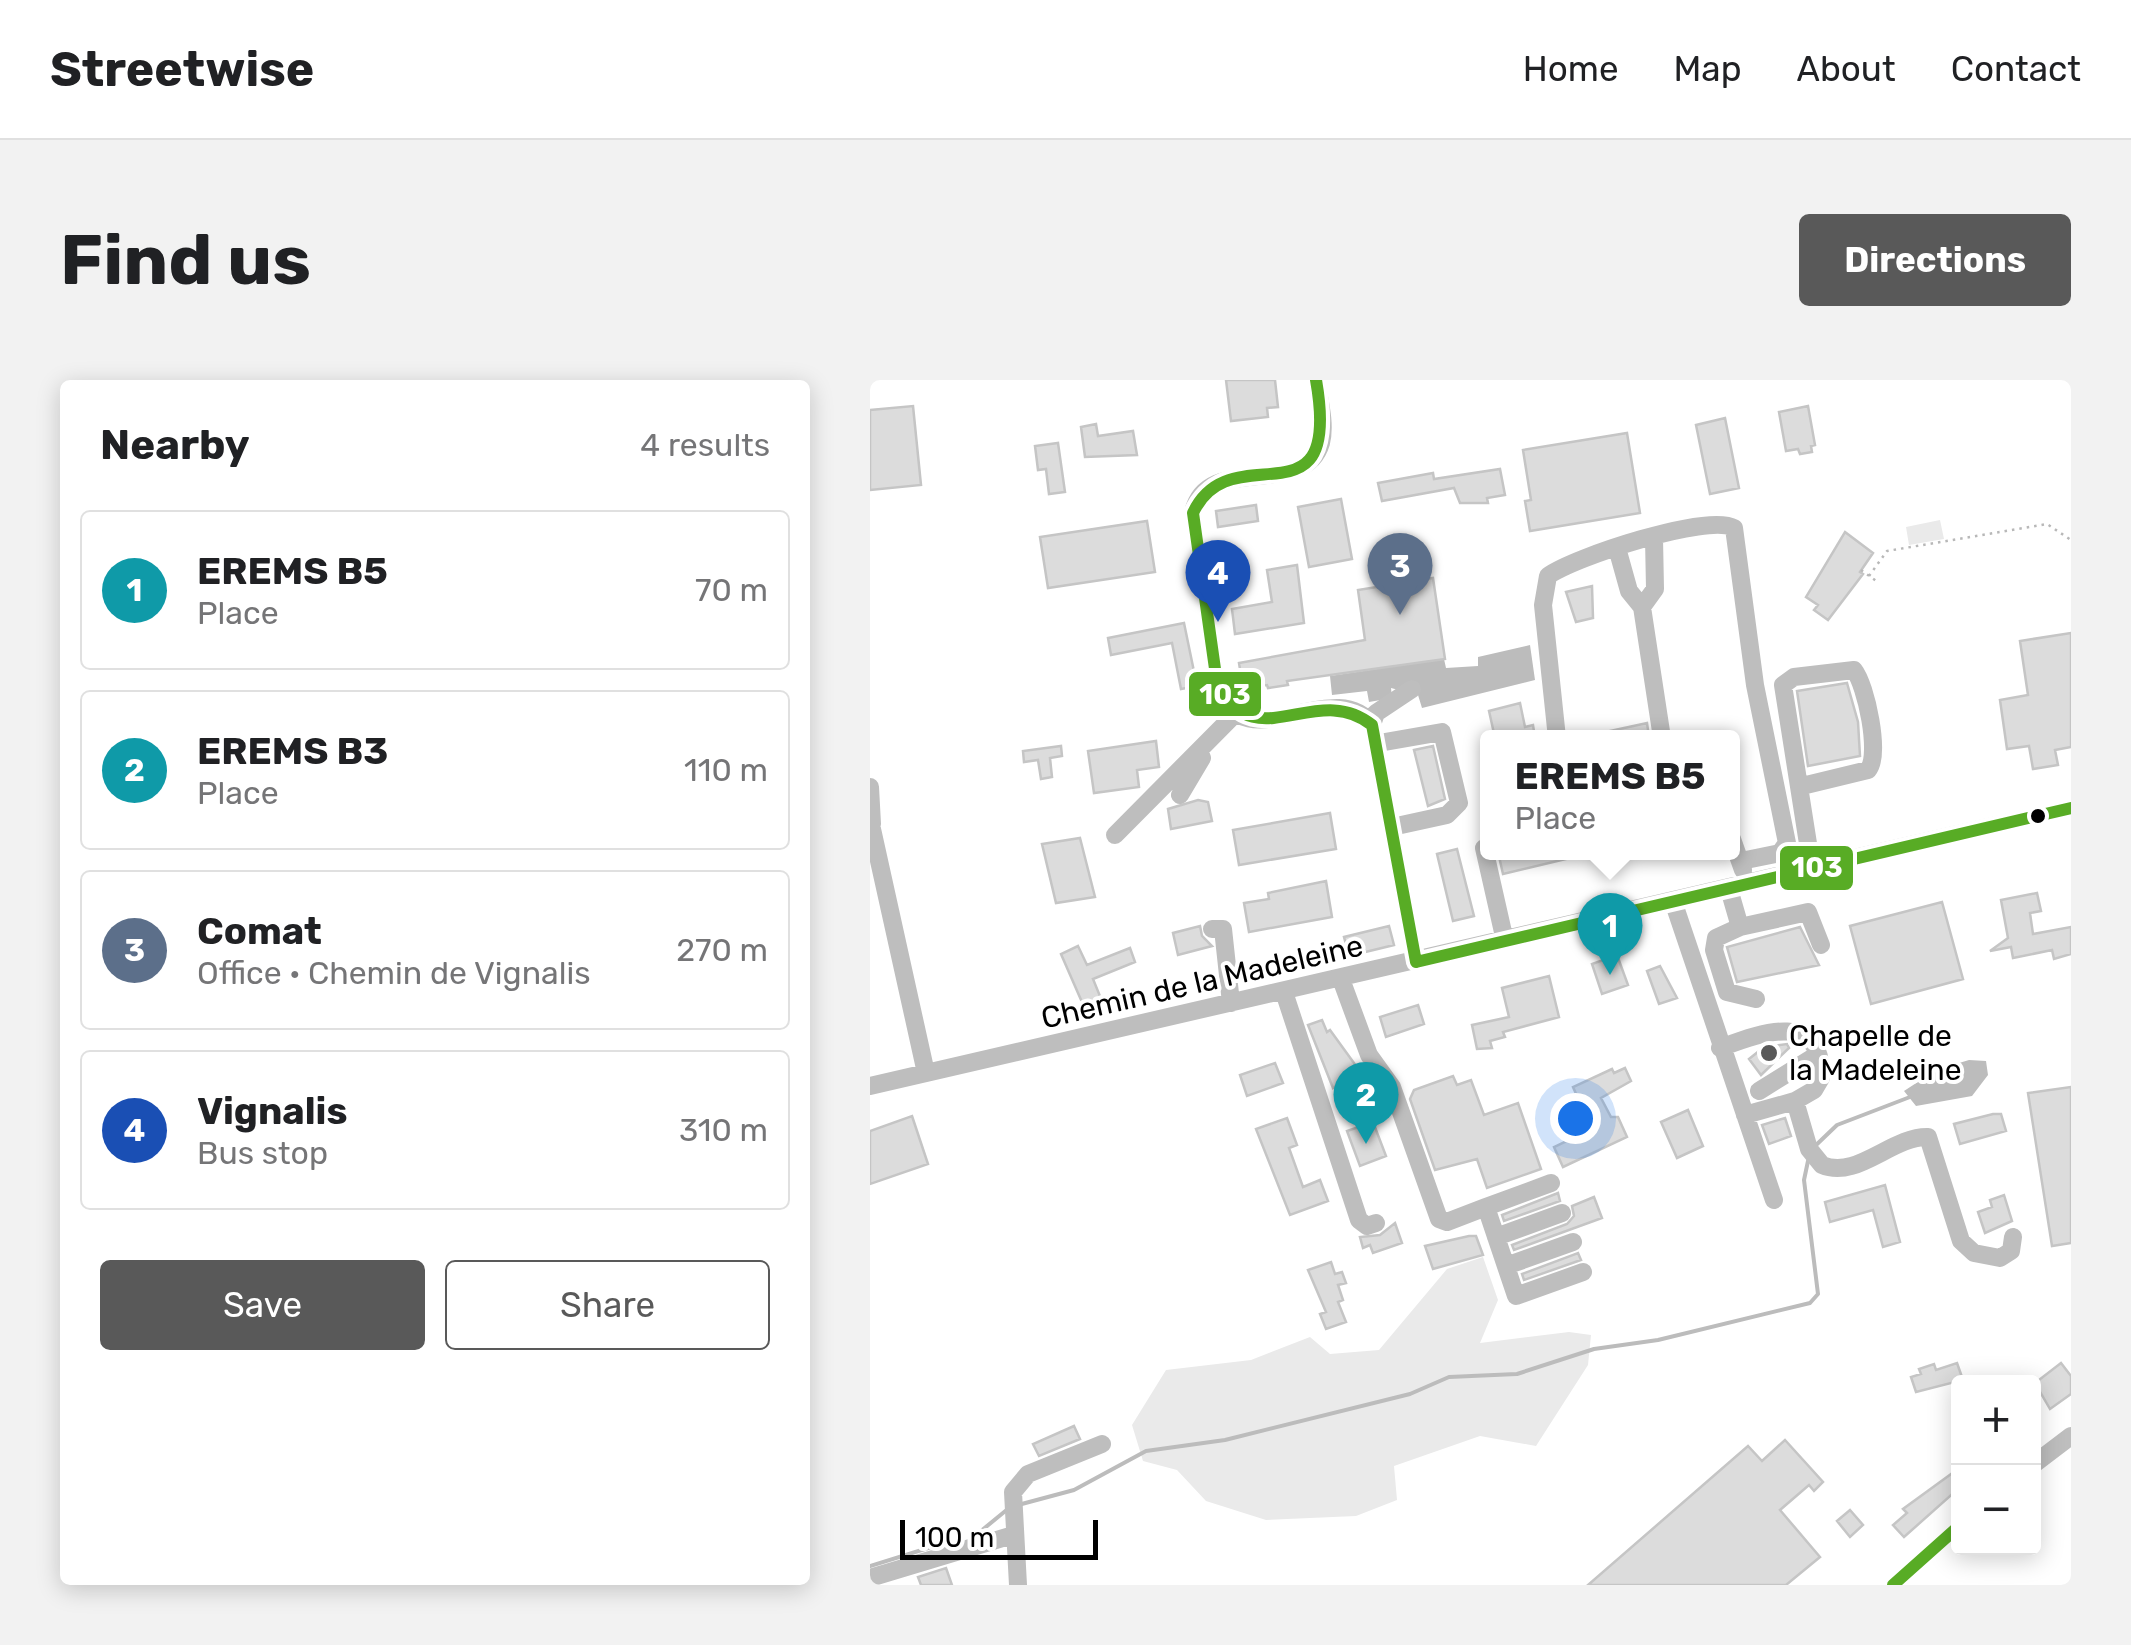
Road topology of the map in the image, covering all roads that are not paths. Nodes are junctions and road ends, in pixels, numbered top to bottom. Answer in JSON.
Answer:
{"nodes":[{"id":1,"x":1316,"y":380,"type":"edge"},
{"id":2,"x":1654,"y":538,"type":"junction"},
{"id":3,"x":1617,"y":548,"type":"junction"},
{"id":4,"x":1642,"y":607,"type":"junction"},
{"id":5,"x":1412,"y":689,"type":"dead end"},
{"id":6,"x":1235,"y":714,"type":"junction"},
{"id":7,"x":1556,"y":730,"type":"edge"},
{"id":8,"x":1661,"y":730,"type":"edge"},
{"id":9,"x":1376,"y":734,"type":"junction"},
{"id":10,"x":1802,"y":786,"type":"junction"},
{"id":11,"x":870,"y":787,"type":"edge"},
{"id":12,"x":1180,"y":795,"type":"dead end"},
{"id":13,"x":2071,"y":808,"type":"edge"},
{"id":14,"x":871,"y":822,"type":"edge"},
{"id":15,"x":1392,"y":827,"type":"junction"},
{"id":16,"x":1115,"y":835,"type":"dead end"},
{"id":17,"x":1487,"y":860,"type":"edge"},
{"id":18,"x":1741,"y":860,"type":"joint"},
{"id":19,"x":1812,"y":870,"type":"junction"},
{"id":20,"x":1738,"y":887,"type":"junction"},
{"id":21,"x":1673,"y":902,"type":"junction"},
{"id":22,"x":1212,"y":928,"type":"dead end"},
{"id":23,"x":1740,"y":928,"type":"junction"},
{"id":24,"x":1505,"y":941,"type":"junction"},
{"id":25,"x":1821,"y":946,"type":"dead end"},
{"id":26,"x":1416,"y":962,"type":"junction"},
{"id":27,"x":1341,"y":980,"type":"junction"},
{"id":28,"x":1284,"y":992,"type":"junction"},
{"id":29,"x":1756,"y":999,"type":"dead end"},
{"id":30,"x":1231,"y":1003,"type":"junction"},
{"id":31,"x":1720,"y":1048,"type":"junction"},
{"id":32,"x":1816,"y":1055,"type":"junction"},
{"id":33,"x":926,"y":1074,"type":"junction"},
{"id":34,"x":870,"y":1086,"type":"edge"},
{"id":35,"x":1759,"y":1092,"type":"dead end"},
{"id":36,"x":1795,"y":1101,"type":"junction"},
{"id":37,"x":1745,"y":1115,"type":"junction"},
{"id":38,"x":1552,"y":1183,"type":"dead end"},
{"id":39,"x":1774,"y":1200,"type":"dead end"},
{"id":40,"x":1486,"y":1207,"type":"junction"},
{"id":41,"x":1562,"y":1213,"type":"dead end"},
{"id":42,"x":1376,"y":1223,"type":"dead end"},
{"id":43,"x":1496,"y":1237,"type":"junction"},
{"id":44,"x":2013,"y":1237,"type":"dead end"},
{"id":45,"x":1573,"y":1242,"type":"dead end"},
{"id":46,"x":1506,"y":1266,"type":"junction"},
{"id":47,"x":1583,"y":1272,"type":"dead end"},
{"id":48,"x":2071,"y":1436,"type":"edge"},
{"id":49,"x":1102,"y":1444,"type":"dead end"},
{"id":50,"x":2041,"y":1459,"type":"edge"},
{"id":51,"x":1951,"y":1533,"type":"edge"},
{"id":52,"x":1013,"y":1534,"type":"junction"},
{"id":53,"x":870,"y":1578,"type":"edge"},
{"id":54,"x":1018,"y":1585,"type":"edge"},
{"id":55,"x":1893,"y":1585,"type":"edge"}],
"edges":[{"from":1,"to":6,"type":"street"},
{"from":2,"to":3,"type":"street"},
{"from":2,"to":4,"type":"street"},
{"from":2,"to":18,"type":"street"},
{"from":3,"to":4,"type":"street"},
{"from":3,"to":7,"type":"street"},
{"from":4,"to":8,"type":"street"},
{"from":5,"to":9,"type":"street"},
{"from":6,"to":9,"type":"street"},
{"from":6,"to":12,"type":"street"},
{"from":6,"to":16,"type":"street"},
{"from":9,"to":15,"type":"street"},
{"from":9,"to":15,"type":"street"},
{"from":10,"to":10,"type":"street"},
{"from":10,"to":19,"type":"street"},
{"from":11,"to":14,"type":"street"},
{"from":13,"to":19,"type":"street","name":"Chemin de la Madeleine"},
{"from":14,"to":33,"type":"street"},
{"from":15,"to":26,"type":"street"},
{"from":17,"to":24,"type":"street"},
{"from":18,"to":20,"type":"street"},
{"from":19,"to":20,"type":"street","name":"Chemin de la Madeleine"},
{"from":20,"to":21,"type":"street","name":"Chemin de la Madeleine"},
{"from":20,"to":23,"type":"street"},
{"from":21,"to":24,"type":"street","name":"Chemin de la Madeleine"},
{"from":21,"to":31,"type":"street"},
{"from":22,"to":30,"type":"street"},
{"from":23,"to":25,"type":"street"},
{"from":23,"to":29,"type":"street"},
{"from":24,"to":26,"type":"street","name":"Chemin de la Madeleine"},
{"from":26,"to":27,"type":"street","name":"Chemin de la Madeleine"},
{"from":27,"to":28,"type":"street","name":"Chemin de la Madeleine"},
{"from":27,"to":40,"type":"street"},
{"from":28,"to":30,"type":"street","name":"Chemin de la Madeleine"},
{"from":28,"to":42,"type":"street"},
{"from":30,"to":33,"type":"street","name":"Chemin de la Madeleine"},
{"from":31,"to":32,"type":"street"},
{"from":31,"to":37,"type":"street"},
{"from":32,"to":35,"type":"street"},
{"from":32,"to":36,"type":"street"},
{"from":33,"to":34,"type":"street","name":"Chemin de la Madeleine"},
{"from":36,"to":37,"type":"street"},
{"from":36,"to":44,"type":"street"},
{"from":37,"to":39,"type":"street"},
{"from":38,"to":40,"type":"street"},
{"from":40,"to":43,"type":"street"},
{"from":41,"to":43,"type":"street"},
{"from":43,"to":46,"type":"street"},
{"from":45,"to":46,"type":"street"},
{"from":46,"to":47,"type":"street"},
{"from":48,"to":50,"type":"street"},
{"from":49,"to":52,"type":"street"},
{"from":51,"to":55,"type":"street"},
{"from":52,"to":53,"type":"street"},
{"from":52,"to":54,"type":"street"}]}
